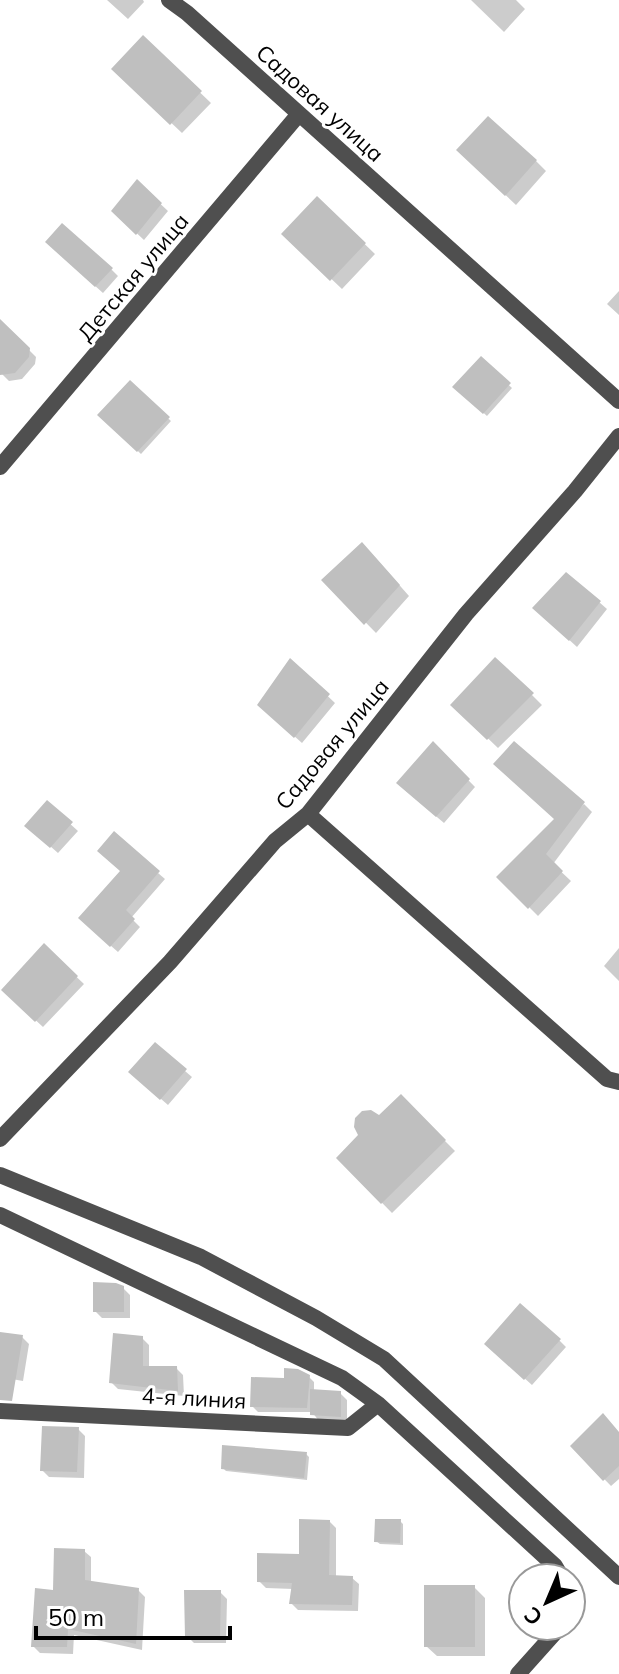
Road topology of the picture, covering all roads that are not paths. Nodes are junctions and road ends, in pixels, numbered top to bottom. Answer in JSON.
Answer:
{"nodes":[{"id":1,"x":169,"y":0,"type":"edge"},
{"id":2,"x":299,"y":114,"type":"junction"},
{"id":3,"x":619,"y":401,"type":"edge"},
{"id":4,"x":619,"y":436,"type":"edge"},
{"id":5,"x":0,"y":467,"type":"edge"},
{"id":6,"x":308,"y":814,"type":"junction"},
{"id":7,"x":619,"y":1082,"type":"edge"},
{"id":8,"x":0,"y":1139,"type":"edge"},
{"id":9,"x":0,"y":1175,"type":"edge"},
{"id":10,"x":0,"y":1215,"type":"edge"},
{"id":11,"x":378,"y":1404,"type":"junction"},
{"id":12,"x":0,"y":1411,"type":"edge"},
{"id":13,"x":551,"y":1562,"type":"edge"},
{"id":14,"x":619,"y":1577,"type":"edge"},
{"id":15,"x":547,"y":1642,"type":"edge"},
{"id":16,"x":518,"y":1674,"type":"edge"}],
"edges":[{"from":1,"to":2,"type":"street","name":"Садовая улица"},
{"from":2,"to":3,"type":"street","name":"Садовая улица"},
{"from":2,"to":5,"type":"street","name":"Детская улица"},
{"from":4,"to":6,"type":"street","name":"Садовая улица"},
{"from":6,"to":7,"type":"street"},
{"from":6,"to":8,"type":"street","name":"Садовая улица"},
{"from":9,"to":14,"type":"street"},
{"from":10,"to":11,"type":"street"},
{"from":11,"to":12,"type":"street","name":"4-я линия"},
{"from":11,"to":13,"type":"street"},
{"from":15,"to":16,"type":"street"}]}
